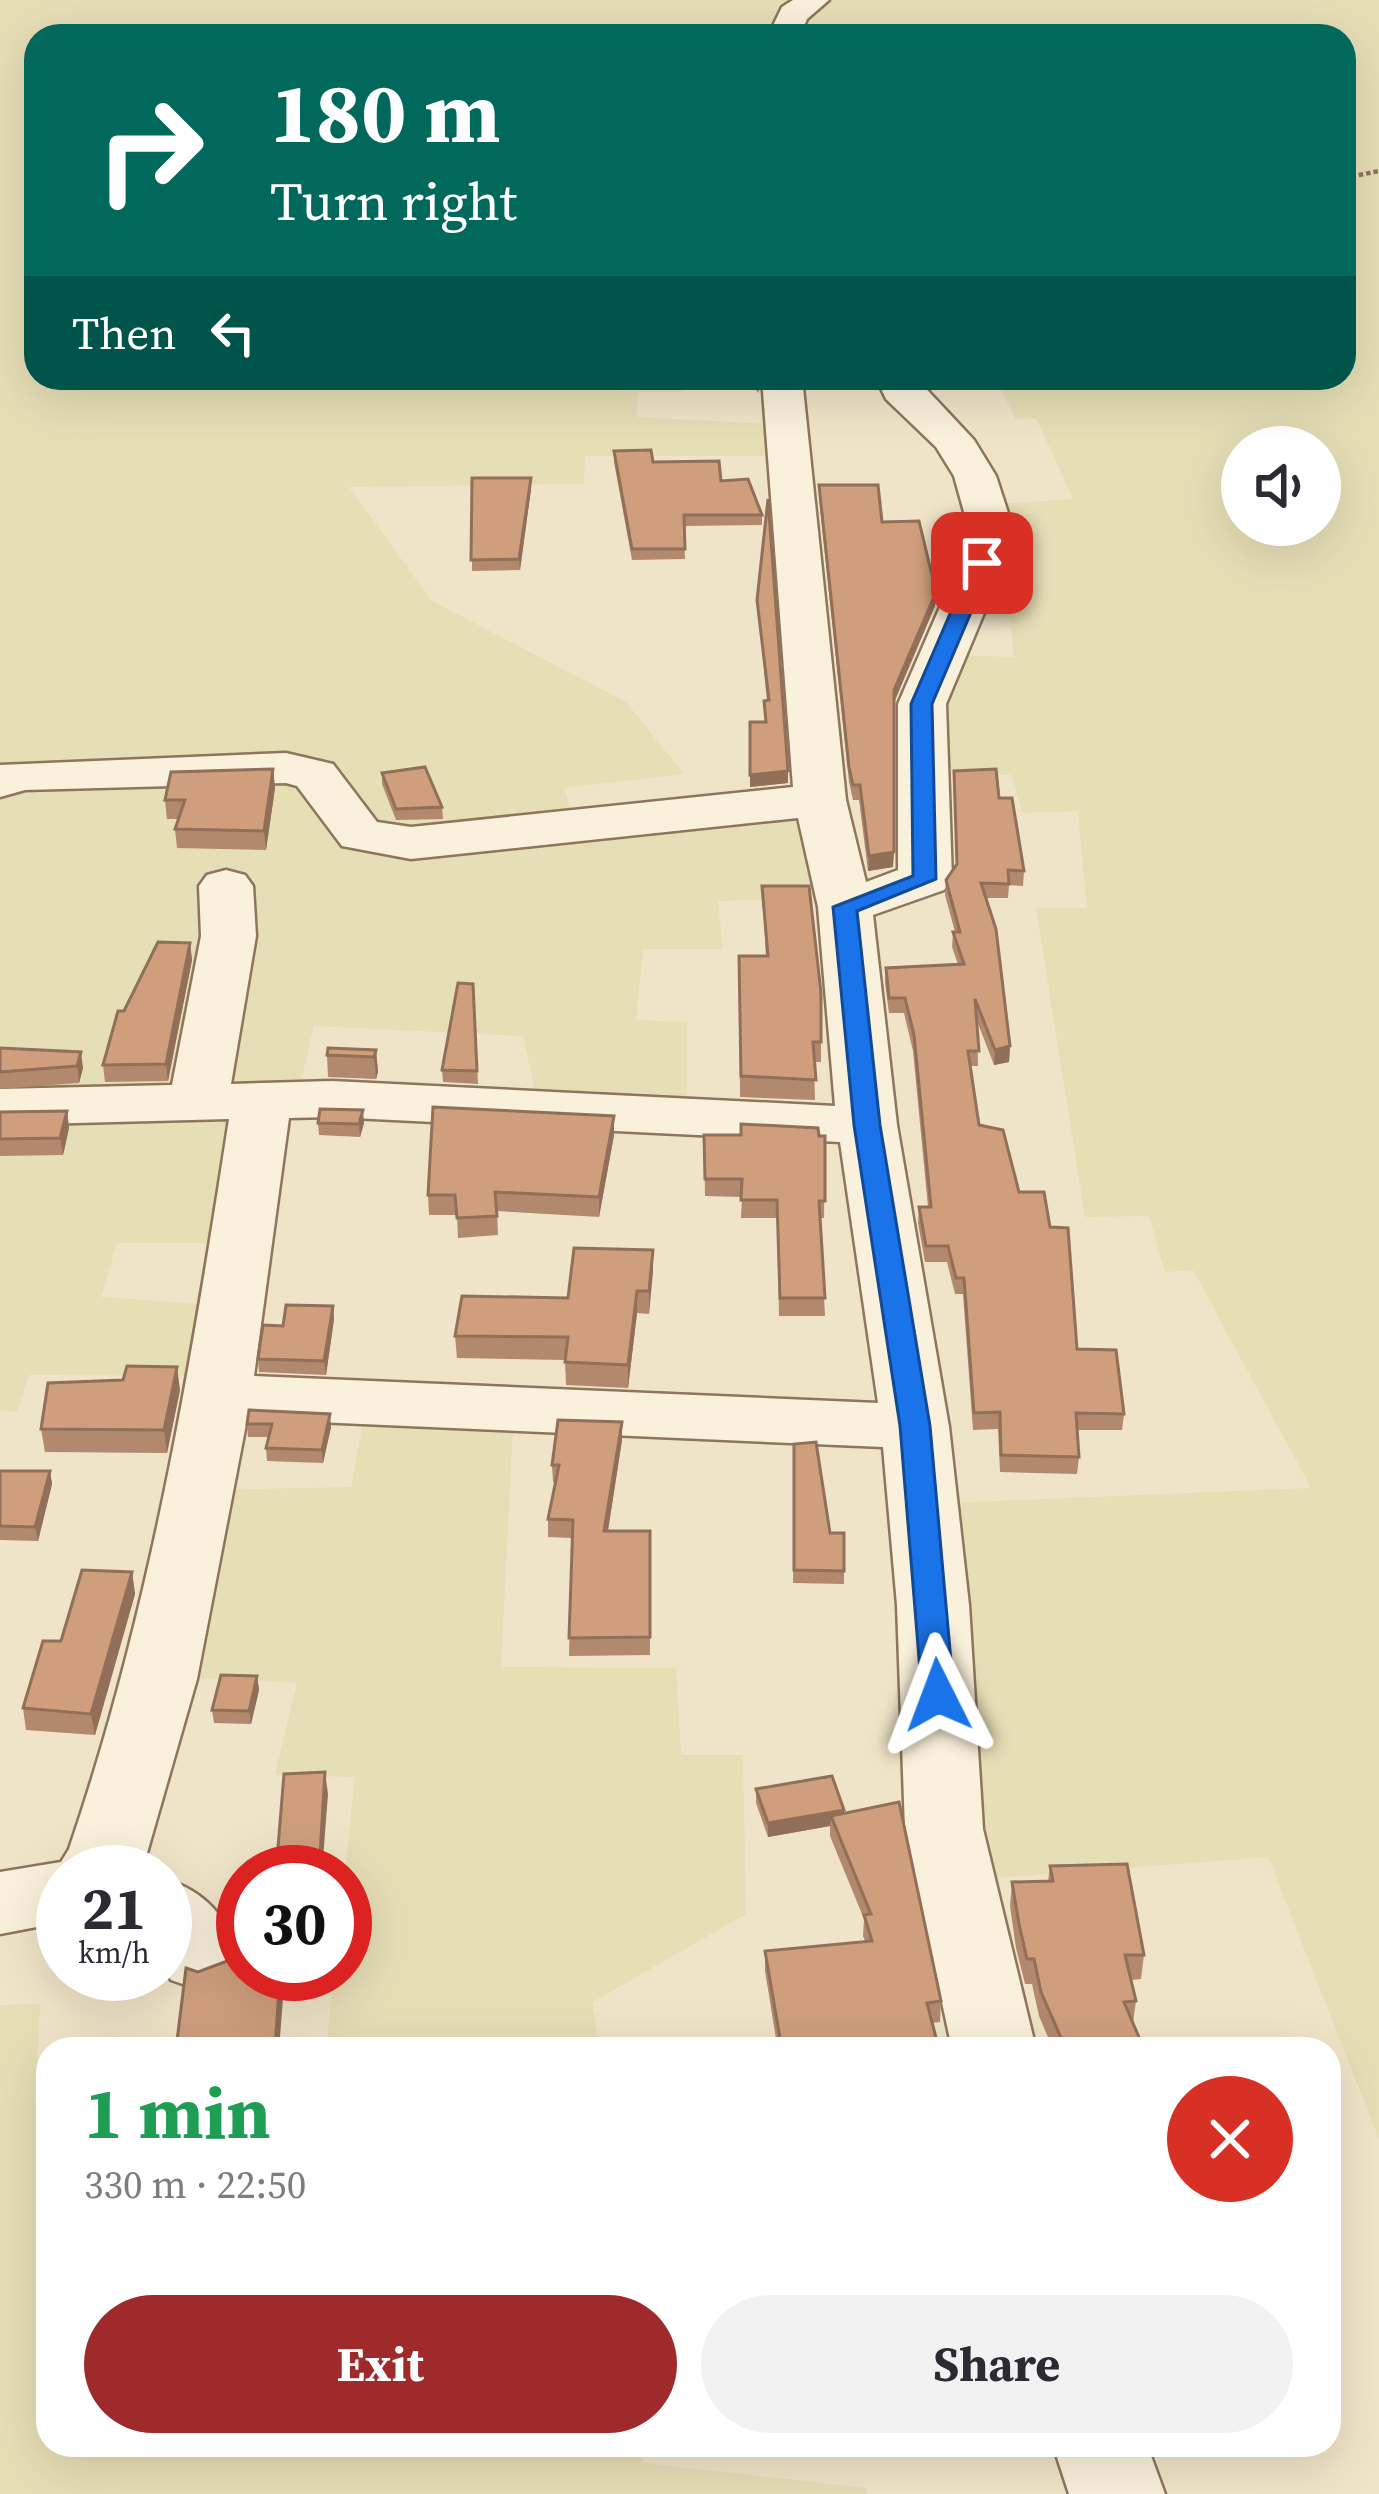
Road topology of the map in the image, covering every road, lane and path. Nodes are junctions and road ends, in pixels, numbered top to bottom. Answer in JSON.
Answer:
{"nodes":[{"id":1,"x":814,"y":0,"type":"edge"},
{"id":2,"x":789,"y":24,"type":"edge"},
{"id":3,"x":783,"y":390,"type":"edge"},
{"id":4,"x":900,"y":390,"type":"edge"},
{"id":5,"x":0,"y":782,"type":"edge"},
{"id":6,"x":820,"y":800,"type":"junction"},
{"id":7,"x":226,"y":886,"type":"dead end"},
{"id":8,"x":844,"y":907,"type":"junction"},
{"id":9,"x":231,"y":1098,"type":"junction"},
{"id":10,"x":0,"y":1107,"type":"edge"},
{"id":11,"x":867,"y":1125,"type":"junction"},
{"id":12,"x":220,"y":1396,"type":"junction"},
{"id":13,"x":915,"y":1426,"type":"junction"},
{"id":14,"x":129,"y":1845,"type":"edge"},
{"id":15,"x":36,"y":1901,"type":"edge"},
{"id":16,"x":0,"y":1903,"type":"edge"},
{"id":17,"x":991,"y":2037,"type":"edge"},
{"id":18,"x":1104,"y":2457,"type":"edge"},
{"id":19,"x":1118,"y":2494,"type":"edge"}],
"edges":[{"from":1,"to":2,"type":"street"},
{"from":3,"to":6,"type":"street"},
{"from":4,"to":8,"type":"street"},
{"from":5,"to":6,"type":"street"},
{"from":6,"to":8,"type":"street"},
{"from":7,"to":9,"type":"street"},
{"from":8,"to":11,"type":"street"},
{"from":9,"to":10,"type":"street"},
{"from":9,"to":11,"type":"street"},
{"from":9,"to":12,"type":"street"},
{"from":11,"to":13,"type":"street"},
{"from":12,"to":13,"type":"street"},
{"from":12,"to":14,"type":"street"},
{"from":13,"to":17,"type":"street"},
{"from":15,"to":16,"type":"street"},
{"from":18,"to":19,"type":"street"}]}
